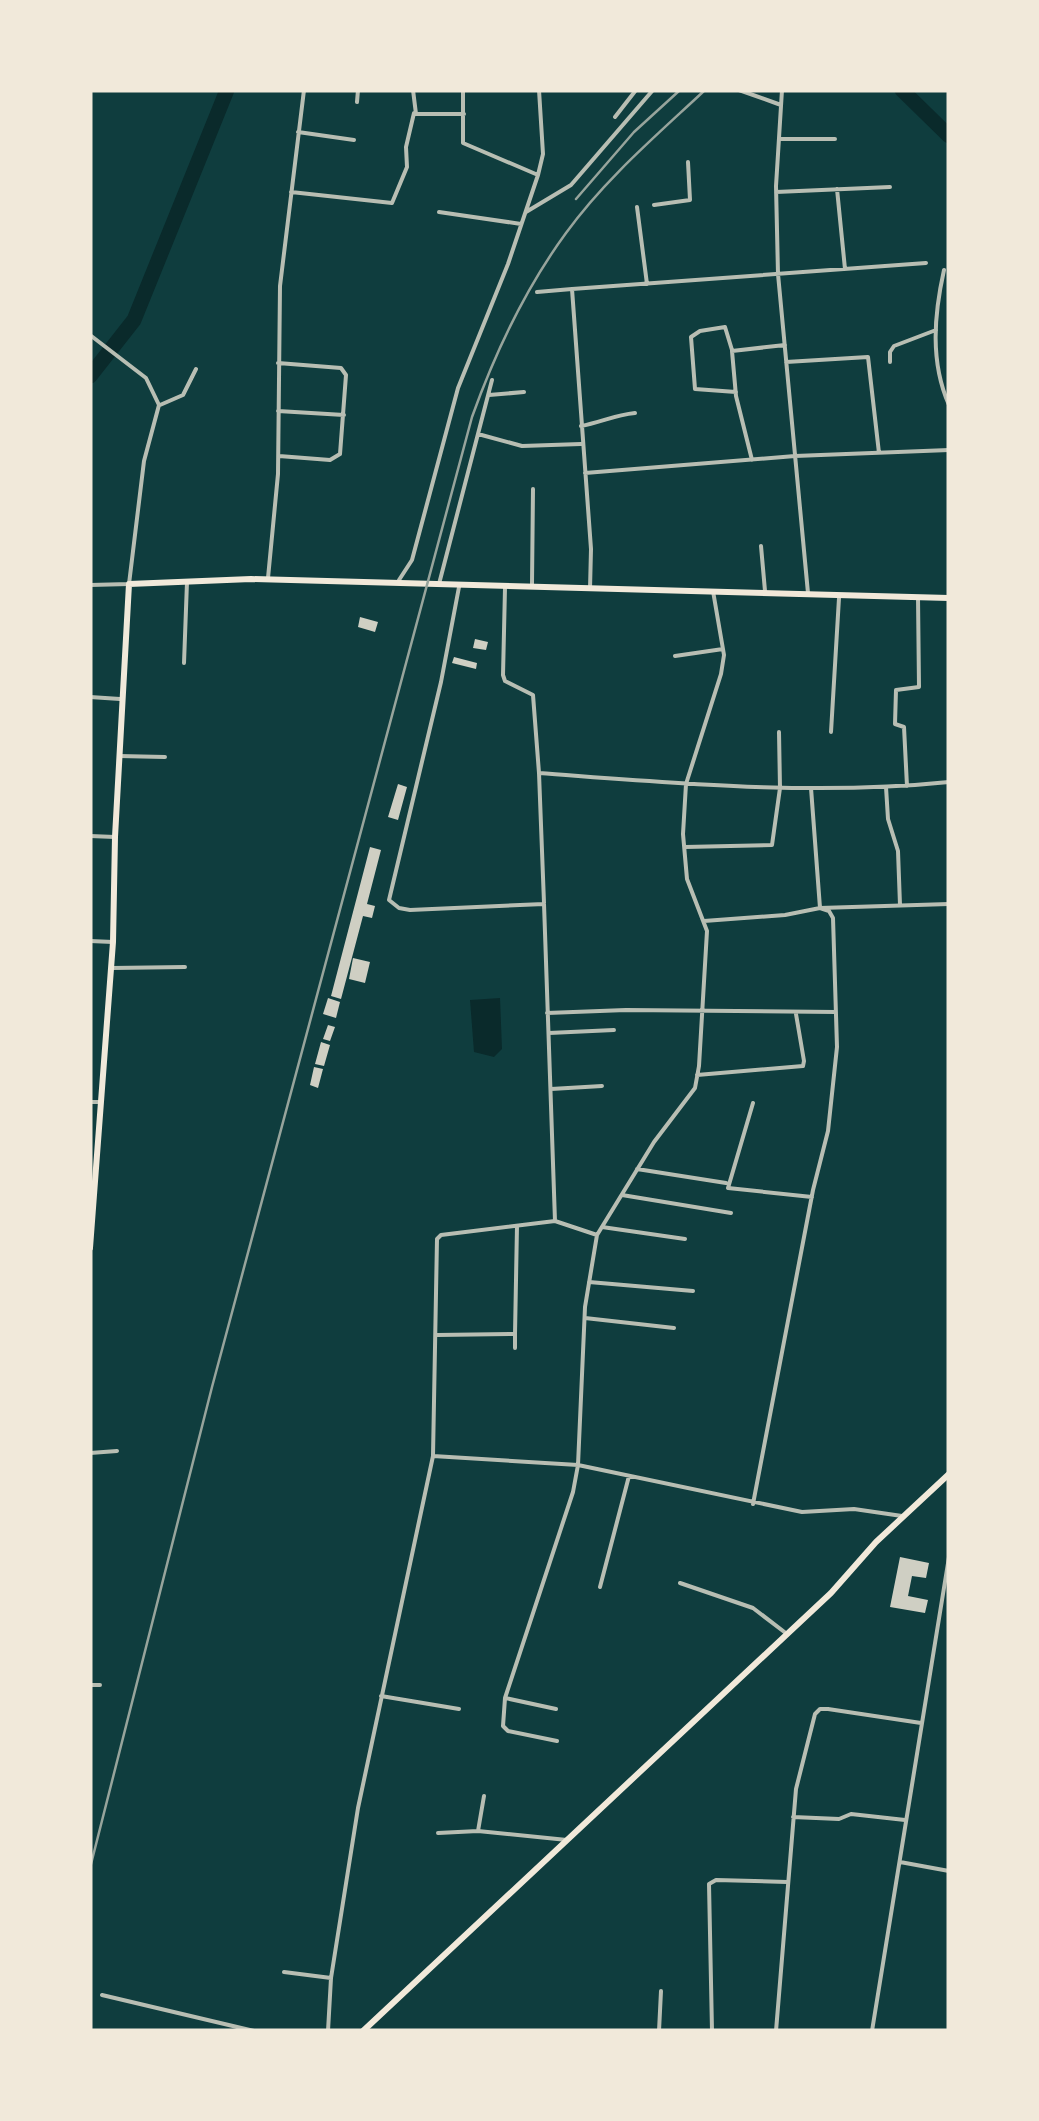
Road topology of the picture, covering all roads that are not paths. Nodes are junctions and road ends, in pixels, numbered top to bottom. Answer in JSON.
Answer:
{"nodes":[{"id":1,"x":304,"y":90,"type":"edge"},
{"id":2,"x":358,"y":90,"type":"edge"},
{"id":3,"x":413,"y":90,"type":"edge"},
{"id":4,"x":463,"y":90,"type":"edge"},
{"id":5,"x":539,"y":90,"type":"edge"},
{"id":6,"x":636,"y":90,"type":"edge"},
{"id":7,"x":653,"y":90,"type":"edge"},
{"id":8,"x":739,"y":90,"type":"edge"},
{"id":9,"x":782,"y":90,"type":"edge"},
{"id":10,"x":357,"y":102,"type":"dead end"},
{"id":11,"x":624,"y":105,"type":"junction"},
{"id":12,"x":781,"y":105,"type":"junction"},
{"id":13,"x":632,"y":112,"type":"junction"},
{"id":14,"x":414,"y":113,"type":"junction"},
{"id":15,"x":464,"y":114,"type":"junction"},
{"id":16,"x":615,"y":116,"type":"dead end"},
{"id":17,"x":298,"y":132,"type":"junction"},
{"id":18,"x":779,"y":139,"type":"junction"},
{"id":19,"x":835,"y":139,"type":"dead end"},
{"id":20,"x":354,"y":140,"type":"dead end"},
{"id":21,"x":688,"y":162,"type":"dead end"},
{"id":22,"x":538,"y":175,"type":"junction"},
{"id":23,"x":890,"y":187,"type":"dead end"},
{"id":24,"x":838,"y":189,"type":"junction"},
{"id":25,"x":291,"y":192,"type":"junction"},
{"id":26,"x":776,"y":192,"type":"junction"},
{"id":27,"x":654,"y":204,"type":"dead end"},
{"id":28,"x":637,"y":207,"type":"dead end"},
{"id":29,"x":439,"y":212,"type":"dead end"},
{"id":30,"x":526,"y":212,"type":"junction"},
{"id":31,"x":521,"y":224,"type":"junction"},
{"id":32,"x":926,"y":264,"type":"dead end"},
{"id":33,"x":845,"y":270,"type":"junction"},
{"id":34,"x":944,"y":270,"type":"dead end"},
{"id":35,"x":778,"y":274,"type":"junction"},
{"id":36,"x":647,"y":284,"type":"junction"},
{"id":37,"x":572,"y":289,"type":"junction"},
{"id":38,"x":537,"y":292,"type":"dead end"},
{"id":39,"x":936,"y":330,"type":"junction"},
{"id":40,"x":90,"y":335,"type":"edge"},
{"id":41,"x":785,"y":345,"type":"junction"},
{"id":42,"x":732,"y":350,"type":"junction"},
{"id":43,"x":786,"y":362,"type":"junction"},
{"id":44,"x":890,"y":362,"type":"dead end"},
{"id":45,"x":278,"y":363,"type":"junction"},
{"id":46,"x":196,"y":369,"type":"dead end"},
{"id":47,"x":492,"y":380,"type":"dead end"},
{"id":48,"x":524,"y":392,"type":"dead end"},
{"id":49,"x":736,"y":392,"type":"junction"},
{"id":50,"x":488,"y":395,"type":"junction"},
{"id":51,"x":160,"y":405,"type":"junction"},
{"id":52,"x":949,"y":405,"type":"edge"},
{"id":53,"x":278,"y":411,"type":"junction"},
{"id":54,"x":636,"y":413,"type":"dead end"},
{"id":55,"x":344,"y":415,"type":"junction"},
{"id":56,"x":581,"y":426,"type":"junction"},
{"id":57,"x":478,"y":434,"type":"junction"},
{"id":58,"x":582,"y":444,"type":"junction"},
{"id":59,"x":949,"y":450,"type":"edge"},
{"id":60,"x":879,"y":453,"type":"junction"},
{"id":61,"x":278,"y":456,"type":"junction"},
{"id":62,"x":795,"y":456,"type":"junction"},
{"id":63,"x":752,"y":460,"type":"junction"},
{"id":64,"x":584,"y":473,"type":"junction"},
{"id":65,"x":533,"y":489,"type":"dead end"},
{"id":66,"x":761,"y":546,"type":"dead end"},
{"id":67,"x":268,"y":579,"type":"junction"},
{"id":68,"x":187,"y":582,"type":"junction"},
{"id":69,"x":129,"y":584,"type":"junction"},
{"id":70,"x":396,"y":584,"type":"junction"},
{"id":71,"x":90,"y":585,"type":"edge"},
{"id":72,"x":439,"y":586,"type":"junction"},
{"id":73,"x":459,"y":587,"type":"junction"},
{"id":74,"x":504,"y":588,"type":"junction"},
{"id":75,"x":532,"y":588,"type":"junction"},
{"id":76,"x":590,"y":589,"type":"junction"},
{"id":77,"x":713,"y":591,"type":"junction"},
{"id":78,"x":765,"y":591,"type":"junction"},
{"id":79,"x":808,"y":592,"type":"junction"},
{"id":80,"x":840,"y":593,"type":"junction"},
{"id":81,"x":918,"y":597,"type":"junction"},
{"id":82,"x":949,"y":598,"type":"edge"},
{"id":83,"x":723,"y":650,"type":"junction"},
{"id":84,"x":676,"y":656,"type":"dead end"},
{"id":85,"x":184,"y":663,"type":"dead end"},
{"id":86,"x":90,"y":697,"type":"edge"},
{"id":87,"x":123,"y":699,"type":"junction"},
{"id":88,"x":779,"y":732,"type":"dead end"},
{"id":89,"x":831,"y":732,"type":"dead end"},
{"id":90,"x":119,"y":756,"type":"junction"},
{"id":91,"x":165,"y":757,"type":"dead end"},
{"id":92,"x":539,"y":773,"type":"junction"},
{"id":93,"x":949,"y":782,"type":"edge"},
{"id":94,"x":686,"y":784,"type":"junction"},
{"id":95,"x":907,"y":786,"type":"junction"},
{"id":96,"x":886,"y":787,"type":"junction"},
{"id":97,"x":780,"y":788,"type":"junction"},
{"id":98,"x":810,"y":788,"type":"junction"},
{"id":99,"x":90,"y":836,"type":"edge"},
{"id":100,"x":115,"y":837,"type":"junction"},
{"id":101,"x":684,"y":848,"type":"junction"},
{"id":102,"x":544,"y":904,"type":"junction"},
{"id":103,"x":949,"y":904,"type":"edge"},
{"id":104,"x":900,"y":905,"type":"junction"},
{"id":105,"x":820,"y":908,"type":"junction"},
{"id":106,"x":704,"y":921,"type":"junction"},
{"id":107,"x":90,"y":941,"type":"edge"},
{"id":108,"x":113,"y":942,"type":"junction"},
{"id":109,"x":184,"y":967,"type":"dead end"},
{"id":110,"x":112,"y":968,"type":"junction"},
{"id":111,"x":704,"y":1012,"type":"junction"},
{"id":112,"x":836,"y":1012,"type":"junction"},
{"id":113,"x":547,"y":1013,"type":"junction"},
{"id":114,"x":796,"y":1014,"type":"junction"},
{"id":115,"x":614,"y":1030,"type":"dead end"},
{"id":116,"x":548,"y":1033,"type":"junction"},
{"id":117,"x":697,"y":1075,"type":"junction"},
{"id":118,"x":602,"y":1086,"type":"dead end"},
{"id":119,"x":550,"y":1089,"type":"junction"},
{"id":120,"x":90,"y":1102,"type":"edge"},
{"id":121,"x":101,"y":1102,"type":"junction"},
{"id":122,"x":753,"y":1103,"type":"dead end"},
{"id":123,"x":637,"y":1170,"type":"junction"},
{"id":124,"x":93,"y":1173,"type":"edge"},
{"id":125,"x":728,"y":1183,"type":"junction"},
{"id":126,"x":622,"y":1195,"type":"junction"},
{"id":127,"x":812,"y":1196,"type":"junction"},
{"id":128,"x":731,"y":1214,"type":"dead end"},
{"id":129,"x":555,"y":1221,"type":"junction"},
{"id":130,"x":517,"y":1226,"type":"junction"},
{"id":131,"x":602,"y":1227,"type":"junction"},
{"id":132,"x":597,"y":1235,"type":"junction"},
{"id":133,"x":685,"y":1239,"type":"dead end"},
{"id":134,"x":90,"y":1248,"type":"edge"},
{"id":135,"x":589,"y":1282,"type":"junction"},
{"id":136,"x":694,"y":1290,"type":"dead end"},
{"id":137,"x":584,"y":1318,"type":"junction"},
{"id":138,"x":674,"y":1328,"type":"dead end"},
{"id":139,"x":515,"y":1334,"type":"junction"},
{"id":140,"x":436,"y":1335,"type":"junction"},
{"id":141,"x":515,"y":1348,"type":"dead end"},
{"id":142,"x":117,"y":1451,"type":"dead end"},
{"id":143,"x":90,"y":1453,"type":"edge"},
{"id":144,"x":433,"y":1456,"type":"junction"},
{"id":145,"x":578,"y":1464,"type":"junction"},
{"id":146,"x":629,"y":1476,"type":"junction"},
{"id":147,"x":948,"y":1476,"type":"edge"},
{"id":148,"x":753,"y":1504,"type":"junction"},
{"id":149,"x":902,"y":1516,"type":"junction"},
{"id":150,"x":949,"y":1557,"type":"edge"},
{"id":151,"x":680,"y":1584,"type":"dead end"},
{"id":152,"x":600,"y":1587,"type":"dead end"},
{"id":153,"x":787,"y":1634,"type":"junction"},
{"id":154,"x":90,"y":1685,"type":"edge"},
{"id":155,"x":100,"y":1685,"type":"dead end"},
{"id":156,"x":380,"y":1696,"type":"junction"},
{"id":157,"x":505,"y":1698,"type":"junction"},
{"id":158,"x":459,"y":1709,"type":"dead end"},
{"id":159,"x":556,"y":1709,"type":"dead end"},
{"id":160,"x":921,"y":1723,"type":"junction"},
{"id":161,"x":556,"y":1742,"type":"dead end"},
{"id":162,"x":484,"y":1796,"type":"dead end"},
{"id":163,"x":793,"y":1816,"type":"junction"},
{"id":164,"x":905,"y":1820,"type":"junction"},
{"id":165,"x":478,"y":1831,"type":"junction"},
{"id":166,"x":438,"y":1833,"type":"dead end"},
{"id":167,"x":567,"y":1840,"type":"junction"},
{"id":168,"x":901,"y":1862,"type":"junction"},
{"id":169,"x":949,"y":1871,"type":"edge"},
{"id":170,"x":787,"y":1882,"type":"junction"},
{"id":171,"x":284,"y":1972,"type":"dead end"},
{"id":172,"x":331,"y":1978,"type":"junction"},
{"id":173,"x":661,"y":1991,"type":"dead end"},
{"id":174,"x":102,"y":1995,"type":"dead end"},
{"id":175,"x":254,"y":2031,"type":"edge"},
{"id":176,"x":328,"y":2031,"type":"edge"},
{"id":177,"x":363,"y":2031,"type":"edge"},
{"id":178,"x":658,"y":2031,"type":"edge"},
{"id":179,"x":712,"y":2031,"type":"edge"},
{"id":180,"x":776,"y":2031,"type":"edge"},
{"id":181,"x":872,"y":2031,"type":"edge"}],
"edges":[{"from":1,"to":17,"type":"street"},
{"from":2,"to":10,"type":"street"},
{"from":3,"to":14,"type":"street"},
{"from":4,"to":15,"type":"street"},
{"from":5,"to":22,"type":"street"},
{"from":6,"to":11,"type":"street"},
{"from":7,"to":13,"type":"street"},
{"from":8,"to":12,"type":"street"},
{"from":9,"to":12,"type":"street"},
{"from":11,"to":13,"type":"street"},
{"from":11,"to":16,"type":"street"},
{"from":12,"to":18,"type":"street"},
{"from":13,"to":30,"type":"street"},
{"from":14,"to":15,"type":"street"},
{"from":14,"to":25,"type":"street"},
{"from":15,"to":22,"type":"street"},
{"from":17,"to":20,"type":"street"},
{"from":17,"to":25,"type":"street"},
{"from":18,"to":19,"type":"street"},
{"from":18,"to":26,"type":"street"},
{"from":21,"to":27,"type":"street"},
{"from":22,"to":30,"type":"street"},
{"from":23,"to":24,"type":"street"},
{"from":24,"to":26,"type":"street"},
{"from":24,"to":33,"type":"street"},
{"from":25,"to":45,"type":"street"},
{"from":26,"to":35,"type":"street"},
{"from":28,"to":36,"type":"street"},
{"from":29,"to":31,"type":"street"},
{"from":30,"to":31,"type":"street"},
{"from":31,"to":70,"type":"street"},
{"from":32,"to":33,"type":"street"},
{"from":33,"to":35,"type":"street"},
{"from":34,"to":39,"type":"street"},
{"from":35,"to":36,"type":"street"},
{"from":35,"to":41,"type":"street"},
{"from":36,"to":37,"type":"street"},
{"from":37,"to":38,"type":"street"},
{"from":37,"to":56,"type":"street"},
{"from":39,"to":44,"type":"street"},
{"from":39,"to":52,"type":"street"},
{"from":40,"to":51,"type":"street"},
{"from":41,"to":42,"type":"street"},
{"from":41,"to":43,"type":"street"},
{"from":42,"to":49,"type":"street"},
{"from":42,"to":49,"type":"street"},
{"from":43,"to":60,"type":"street"},
{"from":43,"to":62,"type":"street"},
{"from":45,"to":53,"type":"street"},
{"from":45,"to":55,"type":"street"},
{"from":46,"to":51,"type":"street"},
{"from":47,"to":50,"type":"street"},
{"from":48,"to":50,"type":"street"},
{"from":49,"to":63,"type":"street"},
{"from":50,"to":57,"type":"street"},
{"from":51,"to":69,"type":"street"},
{"from":53,"to":55,"type":"street"},
{"from":53,"to":61,"type":"street"},
{"from":54,"to":56,"type":"street"},
{"from":55,"to":61,"type":"street"},
{"from":56,"to":58,"type":"street"},
{"from":57,"to":58,"type":"street"},
{"from":57,"to":72,"type":"street"},
{"from":58,"to":64,"type":"street"},
{"from":59,"to":60,"type":"street"},
{"from":60,"to":62,"type":"street"},
{"from":61,"to":67,"type":"street"},
{"from":62,"to":63,"type":"street"},
{"from":62,"to":79,"type":"street"},
{"from":63,"to":64,"type":"street"},
{"from":64,"to":76,"type":"street"},
{"from":65,"to":75,"type":"street"},
{"from":66,"to":78,"type":"street"},
{"from":67,"to":68,"type":"main road"},
{"from":67,"to":70,"type":"main road"},
{"from":68,"to":69,"type":"main road"},
{"from":68,"to":85,"type":"street"},
{"from":69,"to":71,"type":"street"},
{"from":69,"to":87,"type":"main road"},
{"from":70,"to":72,"type":"main road"},
{"from":72,"to":73,"type":"main road"},
{"from":73,"to":74,"type":"main road"},
{"from":73,"to":102,"type":"street"},
{"from":74,"to":75,"type":"main road"},
{"from":74,"to":92,"type":"street"},
{"from":75,"to":76,"type":"main road"},
{"from":76,"to":77,"type":"main road"},
{"from":77,"to":78,"type":"main road"},
{"from":77,"to":83,"type":"street"},
{"from":78,"to":79,"type":"main road"},
{"from":79,"to":80,"type":"main road"},
{"from":80,"to":81,"type":"main road"},
{"from":80,"to":89,"type":"street"},
{"from":81,"to":82,"type":"main road"},
{"from":81,"to":95,"type":"street"},
{"from":83,"to":84,"type":"street"},
{"from":83,"to":94,"type":"street"},
{"from":86,"to":87,"type":"street"},
{"from":87,"to":90,"type":"main road"},
{"from":88,"to":97,"type":"street"},
{"from":90,"to":91,"type":"street"},
{"from":90,"to":100,"type":"main road"},
{"from":92,"to":94,"type":"street"},
{"from":92,"to":102,"type":"street"},
{"from":93,"to":95,"type":"street"},
{"from":94,"to":97,"type":"street"},
{"from":94,"to":101,"type":"street"},
{"from":95,"to":96,"type":"street"},
{"from":96,"to":98,"type":"street"},
{"from":96,"to":104,"type":"street"},
{"from":97,"to":98,"type":"street"},
{"from":97,"to":101,"type":"street"},
{"from":98,"to":105,"type":"street"},
{"from":99,"to":100,"type":"street"},
{"from":100,"to":108,"type":"main road"},
{"from":101,"to":106,"type":"street"},
{"from":102,"to":113,"type":"street"},
{"from":103,"to":104,"type":"street"},
{"from":104,"to":105,"type":"street"},
{"from":105,"to":106,"type":"street"},
{"from":105,"to":112,"type":"street"},
{"from":106,"to":111,"type":"street"},
{"from":107,"to":108,"type":"street"},
{"from":108,"to":110,"type":"main road"},
{"from":109,"to":110,"type":"street"},
{"from":110,"to":121,"type":"main road"},
{"from":111,"to":113,"type":"street"},
{"from":111,"to":114,"type":"street"},
{"from":111,"to":117,"type":"street"},
{"from":112,"to":114,"type":"street"},
{"from":112,"to":127,"type":"street"},
{"from":113,"to":116,"type":"street"},
{"from":114,"to":117,"type":"street"},
{"from":115,"to":116,"type":"street"},
{"from":116,"to":119,"type":"street"},
{"from":117,"to":123,"type":"street"},
{"from":118,"to":119,"type":"street"},
{"from":119,"to":129,"type":"street"},
{"from":120,"to":121,"type":"street"},
{"from":121,"to":124,"type":"main road"},
{"from":122,"to":125,"type":"street"},
{"from":123,"to":125,"type":"street"},
{"from":123,"to":126,"type":"street"},
{"from":124,"to":134,"type":"main road"},
{"from":125,"to":127,"type":"street"},
{"from":126,"to":128,"type":"street"},
{"from":126,"to":131,"type":"street"},
{"from":127,"to":148,"type":"street"},
{"from":129,"to":130,"type":"street"},
{"from":129,"to":132,"type":"street"},
{"from":130,"to":139,"type":"street"},
{"from":130,"to":140,"type":"street"},
{"from":131,"to":132,"type":"street"},
{"from":131,"to":133,"type":"street"},
{"from":132,"to":135,"type":"street"},
{"from":135,"to":136,"type":"street"},
{"from":135,"to":137,"type":"street"},
{"from":137,"to":138,"type":"street"},
{"from":137,"to":145,"type":"street"},
{"from":139,"to":140,"type":"street"},
{"from":139,"to":141,"type":"street"},
{"from":140,"to":144,"type":"street"},
{"from":142,"to":143,"type":"street"},
{"from":144,"to":145,"type":"street"},
{"from":144,"to":156,"type":"street"},
{"from":145,"to":146,"type":"street"},
{"from":145,"to":157,"type":"street"},
{"from":146,"to":148,"type":"street"},
{"from":146,"to":152,"type":"street"},
{"from":147,"to":149,"type":"main road"},
{"from":148,"to":149,"type":"street"},
{"from":149,"to":153,"type":"main road"},
{"from":150,"to":160,"type":"street"},
{"from":151,"to":153,"type":"street"},
{"from":153,"to":167,"type":"main road"},
{"from":154,"to":155,"type":"street"},
{"from":156,"to":158,"type":"street"},
{"from":156,"to":172,"type":"street"},
{"from":157,"to":159,"type":"street"},
{"from":157,"to":161,"type":"street"},
{"from":160,"to":163,"type":"street"},
{"from":160,"to":164,"type":"street"},
{"from":162,"to":165,"type":"street"},
{"from":163,"to":164,"type":"street"},
{"from":163,"to":170,"type":"street"},
{"from":164,"to":168,"type":"street"},
{"from":165,"to":166,"type":"street"},
{"from":165,"to":167,"type":"street"},
{"from":167,"to":177,"type":"main road"},
{"from":168,"to":169,"type":"street"},
{"from":168,"to":181,"type":"street"},
{"from":170,"to":179,"type":"street"},
{"from":170,"to":180,"type":"street"},
{"from":171,"to":172,"type":"street"},
{"from":172,"to":176,"type":"street"},
{"from":173,"to":178,"type":"street"},
{"from":174,"to":175,"type":"street"}]}
